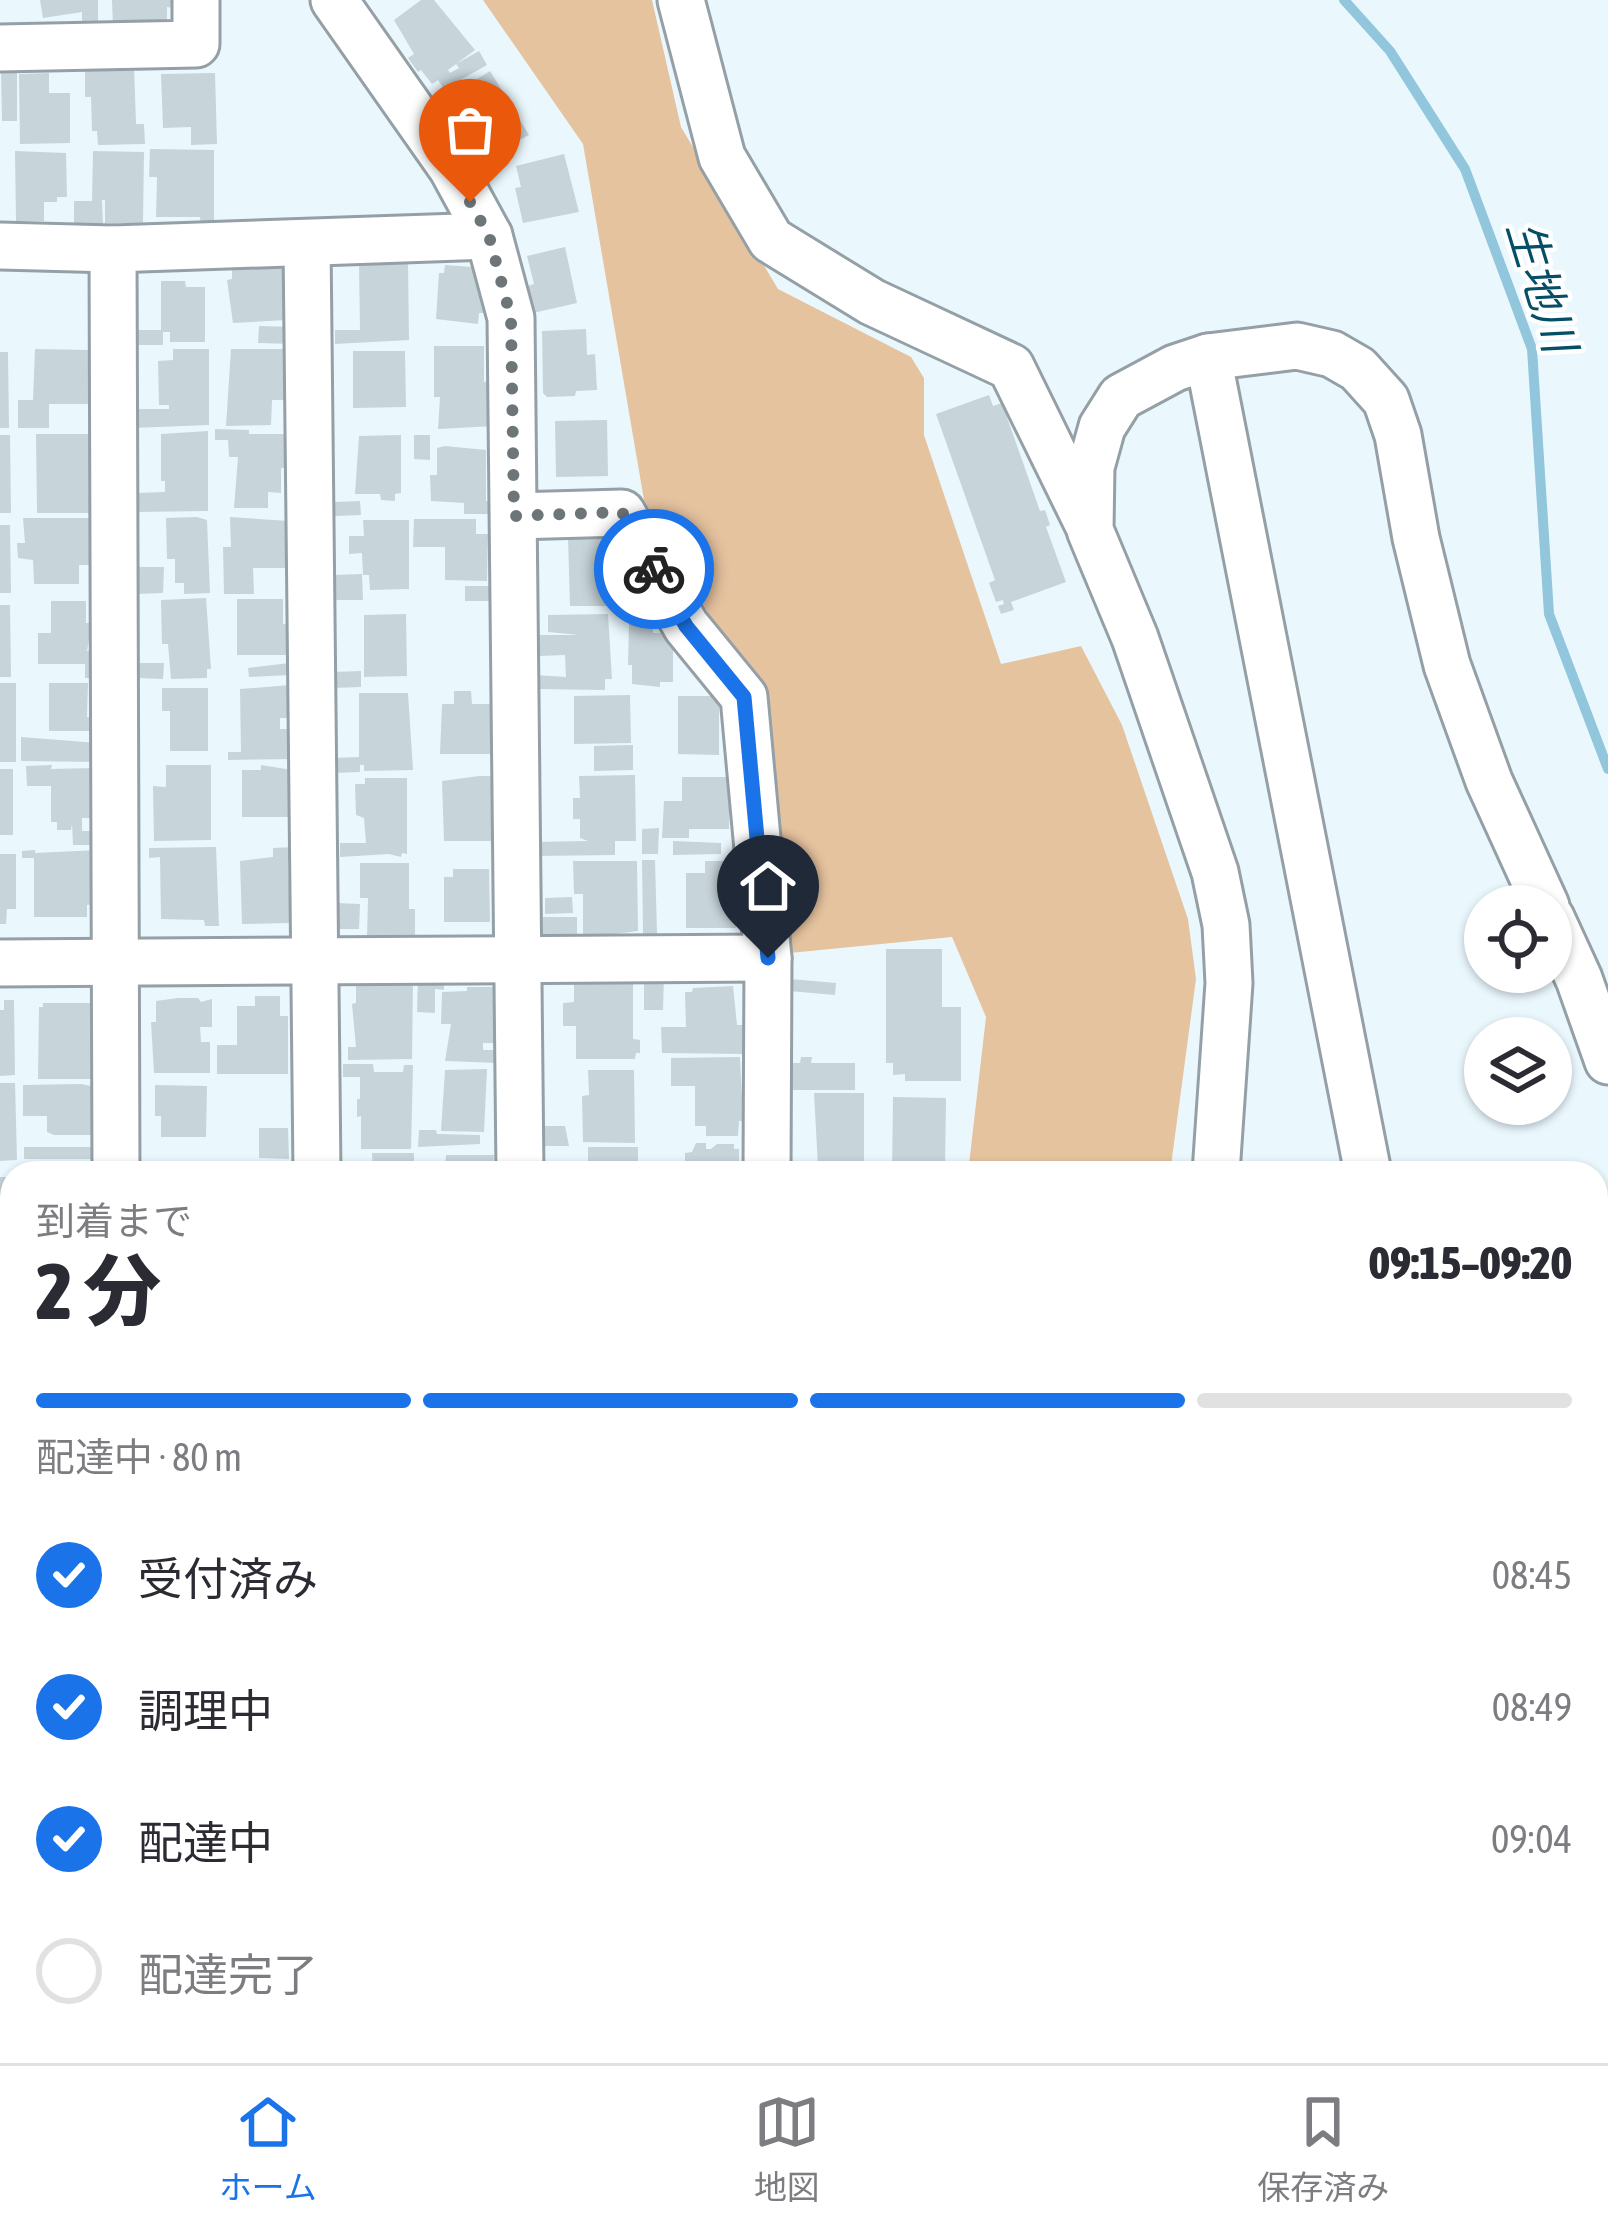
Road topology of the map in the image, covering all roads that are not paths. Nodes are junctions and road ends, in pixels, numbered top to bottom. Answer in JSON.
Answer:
{"nodes":[{"id":1,"x":196,"y":0,"type":"edge"},
{"id":2,"x":334,"y":0,"type":"edge"},
{"id":3,"x":681,"y":0,"type":"edge"},
{"id":4,"x":0,"y":48,"type":"edge"},
{"id":5,"x":489,"y":236,"type":"junction"},
{"id":6,"x":307,"y":243,"type":"junction"},
{"id":7,"x":0,"y":246,"type":"edge"},
{"id":8,"x":113,"y":249,"type":"junction"},
{"id":9,"x":1208,"y":357,"type":"junction"},
{"id":10,"x":514,"y":516,"type":"junction"},
{"id":11,"x":1090,"y":530,"type":"junction"},
{"id":12,"x":1536,"y":885,"type":"edge"},
{"id":13,"x":519,"y":958,"type":"junction"},
{"id":14,"x":768,"y":958,"type":"junction"},
{"id":15,"x":114,"y":961,"type":"junction"},
{"id":16,"x":315,"y":961,"type":"junction"},
{"id":17,"x":0,"y":963,"type":"edge"},
{"id":18,"x":1572,"y":971,"type":"edge"},
{"id":19,"x":1608,"y":1061,"type":"edge"},
{"id":20,"x":116,"y":1161,"type":"edge"},
{"id":21,"x":316,"y":1161,"type":"edge"},
{"id":22,"x":520,"y":1161,"type":"edge"},
{"id":23,"x":767,"y":1161,"type":"edge"},
{"id":24,"x":1217,"y":1161,"type":"edge"},
{"id":25,"x":1366,"y":1161,"type":"edge"}],
"edges":[{"from":1,"to":4,"type":"street"},
{"from":2,"to":5,"type":"street"},
{"from":3,"to":11,"type":"street"},
{"from":5,"to":6,"type":"street"},
{"from":5,"to":10,"type":"street"},
{"from":6,"to":8,"type":"street"},
{"from":6,"to":16,"type":"street"},
{"from":7,"to":8,"type":"street"},
{"from":8,"to":15,"type":"street"},
{"from":9,"to":11,"type":"street"},
{"from":9,"to":12,"type":"street"},
{"from":9,"to":25,"type":"street"},
{"from":10,"to":13,"type":"street"},
{"from":10,"to":14,"type":"street"},
{"from":11,"to":24,"type":"street"},
{"from":13,"to":14,"type":"street"},
{"from":13,"to":16,"type":"street"},
{"from":13,"to":22,"type":"street"},
{"from":14,"to":23,"type":"street"},
{"from":15,"to":16,"type":"street"},
{"from":15,"to":17,"type":"street"},
{"from":15,"to":20,"type":"street"},
{"from":16,"to":21,"type":"street"},
{"from":18,"to":19,"type":"street"}]}
